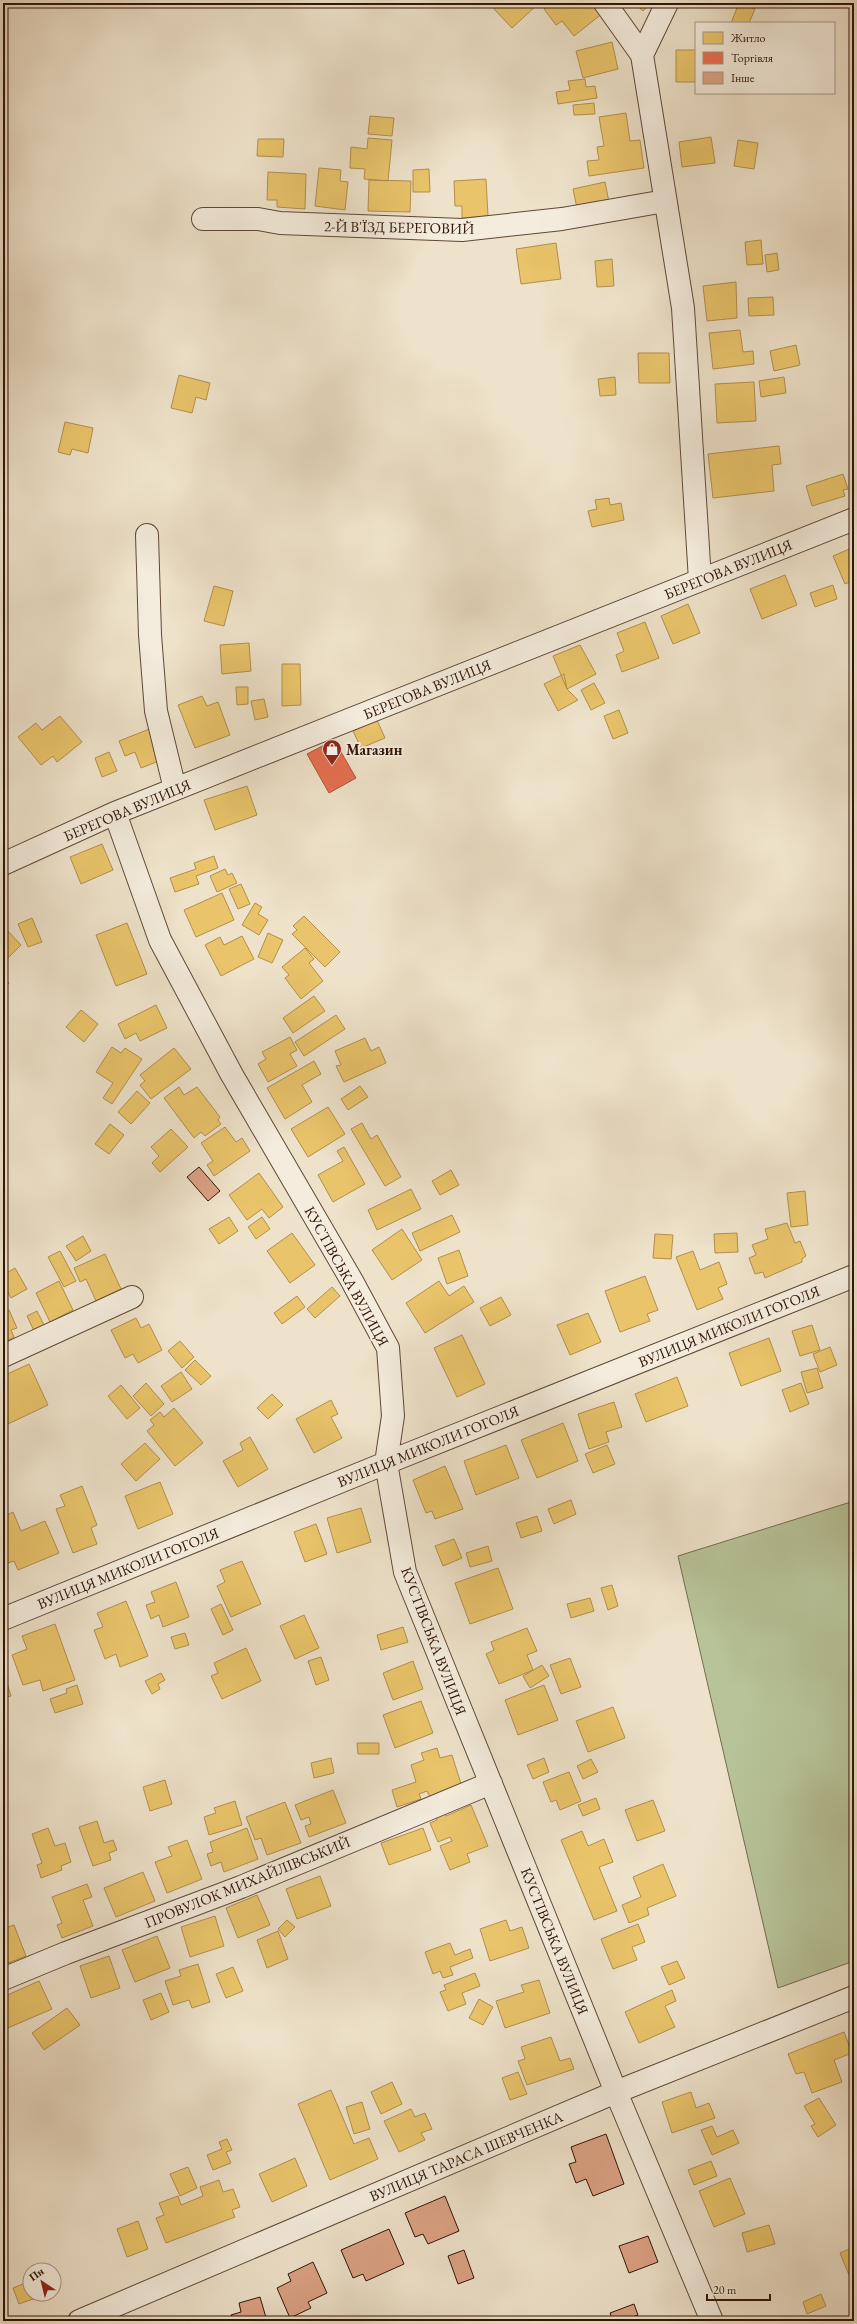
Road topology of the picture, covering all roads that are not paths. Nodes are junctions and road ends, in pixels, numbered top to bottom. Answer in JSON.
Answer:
{"nodes":[{"id":1,"x":605,"y":3,"type":"edge"},
{"id":2,"x":667,"y":3,"type":"edge"},
{"id":3,"x":642,"y":55,"type":"junction"},
{"id":4,"x":665,"y":201,"type":"junction"},
{"id":5,"x":203,"y":219,"type":"dead end"},
{"id":6,"x":854,"y":519,"type":"edge"},
{"id":7,"x":147,"y":535,"type":"dead end"},
{"id":8,"x":700,"y":580,"type":"junction"},
{"id":9,"x":175,"y":789,"type":"junction"},
{"id":10,"x":115,"y":813,"type":"junction"},
{"id":11,"x":3,"y":864,"type":"edge"},
{"id":12,"x":854,"y":1276,"type":"edge"},
{"id":13,"x":132,"y":1297,"type":"dead end"},
{"id":14,"x":3,"y":1356,"type":"edge"},
{"id":15,"x":386,"y":1463,"type":"junction"},
{"id":16,"x":3,"y":1619,"type":"edge"},
{"id":17,"x":491,"y":1783,"type":"junction"},
{"id":18,"x":3,"y":1979,"type":"edge"},
{"id":19,"x":854,"y":1997,"type":"edge"},
{"id":20,"x":616,"y":2092,"type":"junction"},
{"id":21,"x":79,"y":2321,"type":"edge"},
{"id":22,"x":712,"y":2321,"type":"edge"}],
"edges":[{"from":1,"to":3,"type":"street"},
{"from":2,"to":3,"type":"street"},
{"from":3,"to":4,"type":"street"},
{"from":4,"to":5,"type":"street","name":"2-Й В'ЇЗД БЕРЕГОВИЙ"},
{"from":4,"to":8,"type":"street"},
{"from":6,"to":8,"type":"street","name":"БЕРЕГОВА ВУЛИЦЯ"},
{"from":7,"to":9,"type":"street"},
{"from":8,"to":9,"type":"street","name":"БЕРЕГОВА ВУЛИЦЯ"},
{"from":9,"to":10,"type":"street","name":"БЕРЕГОВА ВУЛИЦЯ"},
{"from":10,"to":11,"type":"street","name":"БЕРЕГОВА ВУЛИЦЯ"},
{"from":10,"to":15,"type":"street","name":"КУСТІВСЬКА ВУЛИЦЯ"},
{"from":12,"to":15,"type":"street","name":"ВУЛИЦЯ МИКОЛИ ГОГОЛЯ"},
{"from":13,"to":14,"type":"street"},
{"from":15,"to":16,"type":"street","name":"ВУЛИЦЯ МИКОЛИ ГОГОЛЯ"},
{"from":15,"to":17,"type":"street","name":"КУСТІВСЬКА ВУЛИЦЯ"},
{"from":17,"to":18,"type":"street","name":"ПРОВУЛОК МИХАЙЛІВСЬКИЙ"},
{"from":17,"to":20,"type":"street","name":"КУСТІВСЬКА ВУЛИЦЯ"},
{"from":19,"to":20,"type":"street","name":"ВУЛИЦЯ ТАРАСА ШЕВЧЕНКА"},
{"from":20,"to":21,"type":"street","name":"ВУЛИЦЯ ТАРАСА ШЕВЧЕНКА"},
{"from":20,"to":22,"type":"street","name":"КУСТІВСЬКА ВУЛИЦЯ"}]}
